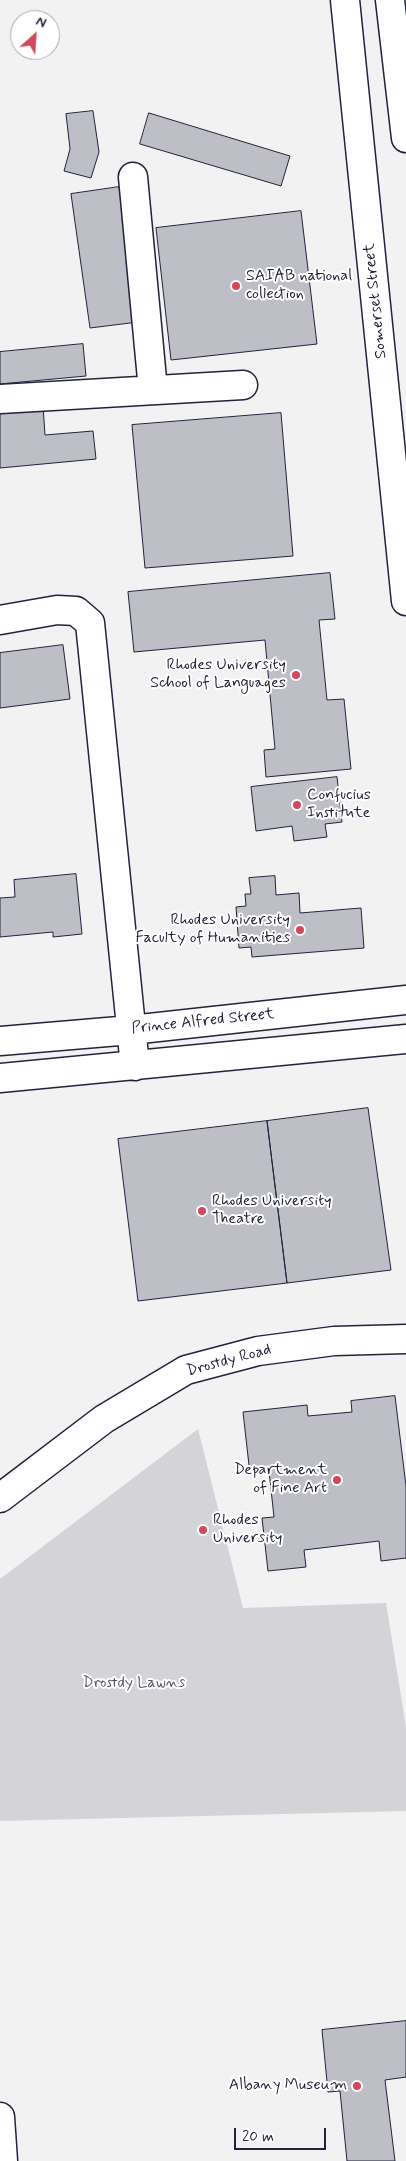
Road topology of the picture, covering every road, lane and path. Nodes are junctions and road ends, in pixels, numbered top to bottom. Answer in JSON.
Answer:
{"nodes":[{"id":1,"x":345,"y":0,"type":"edge"},
{"id":2,"x":390,"y":0,"type":"edge"},
{"id":3,"x":406,"y":138,"type":"edge"},
{"id":4,"x":133,"y":177,"type":"dead end"},
{"id":5,"x":242,"y":385,"type":"dead end"},
{"id":6,"x":153,"y":390,"type":"junction"},
{"id":7,"x":0,"y":399,"type":"edge"},
{"id":8,"x":406,"y":601,"type":"edge"},
{"id":9,"x":0,"y":620,"type":"edge"},
{"id":10,"x":406,"y":1000,"type":"edge"},
{"id":11,"x":132,"y":1030,"type":"junction"},
{"id":12,"x":406,"y":1040,"type":"edge"},
{"id":13,"x":0,"y":1041,"type":"edge"},
{"id":14,"x":135,"y":1066,"type":"junction"},
{"id":15,"x":0,"y":1078,"type":"edge"},
{"id":16,"x":406,"y":1339,"type":"edge"},
{"id":17,"x":0,"y":1498,"type":"edge"},
{"id":18,"x":0,"y":2117,"type":"edge"},
{"id":19,"x":3,"y":2161,"type":"edge"}],
"edges":[{"from":1,"to":8,"type":"street","name":"Somerset Street"},
{"from":2,"to":3,"type":"street"},
{"from":4,"to":6,"type":"street"},
{"from":5,"to":6,"type":"street"},
{"from":6,"to":7,"type":"street"},
{"from":9,"to":11,"type":"street"},
{"from":10,"to":11,"type":"street","name":"Prince Alfred Street"},
{"from":11,"to":13,"type":"street","name":"Prince Alfred Street"},
{"from":11,"to":14,"type":"street"},
{"from":12,"to":14,"type":"street"},
{"from":14,"to":15,"type":"street"},
{"from":16,"to":17,"type":"street","name":"Drostdy Road"},
{"from":18,"to":19,"type":"street"}]}
